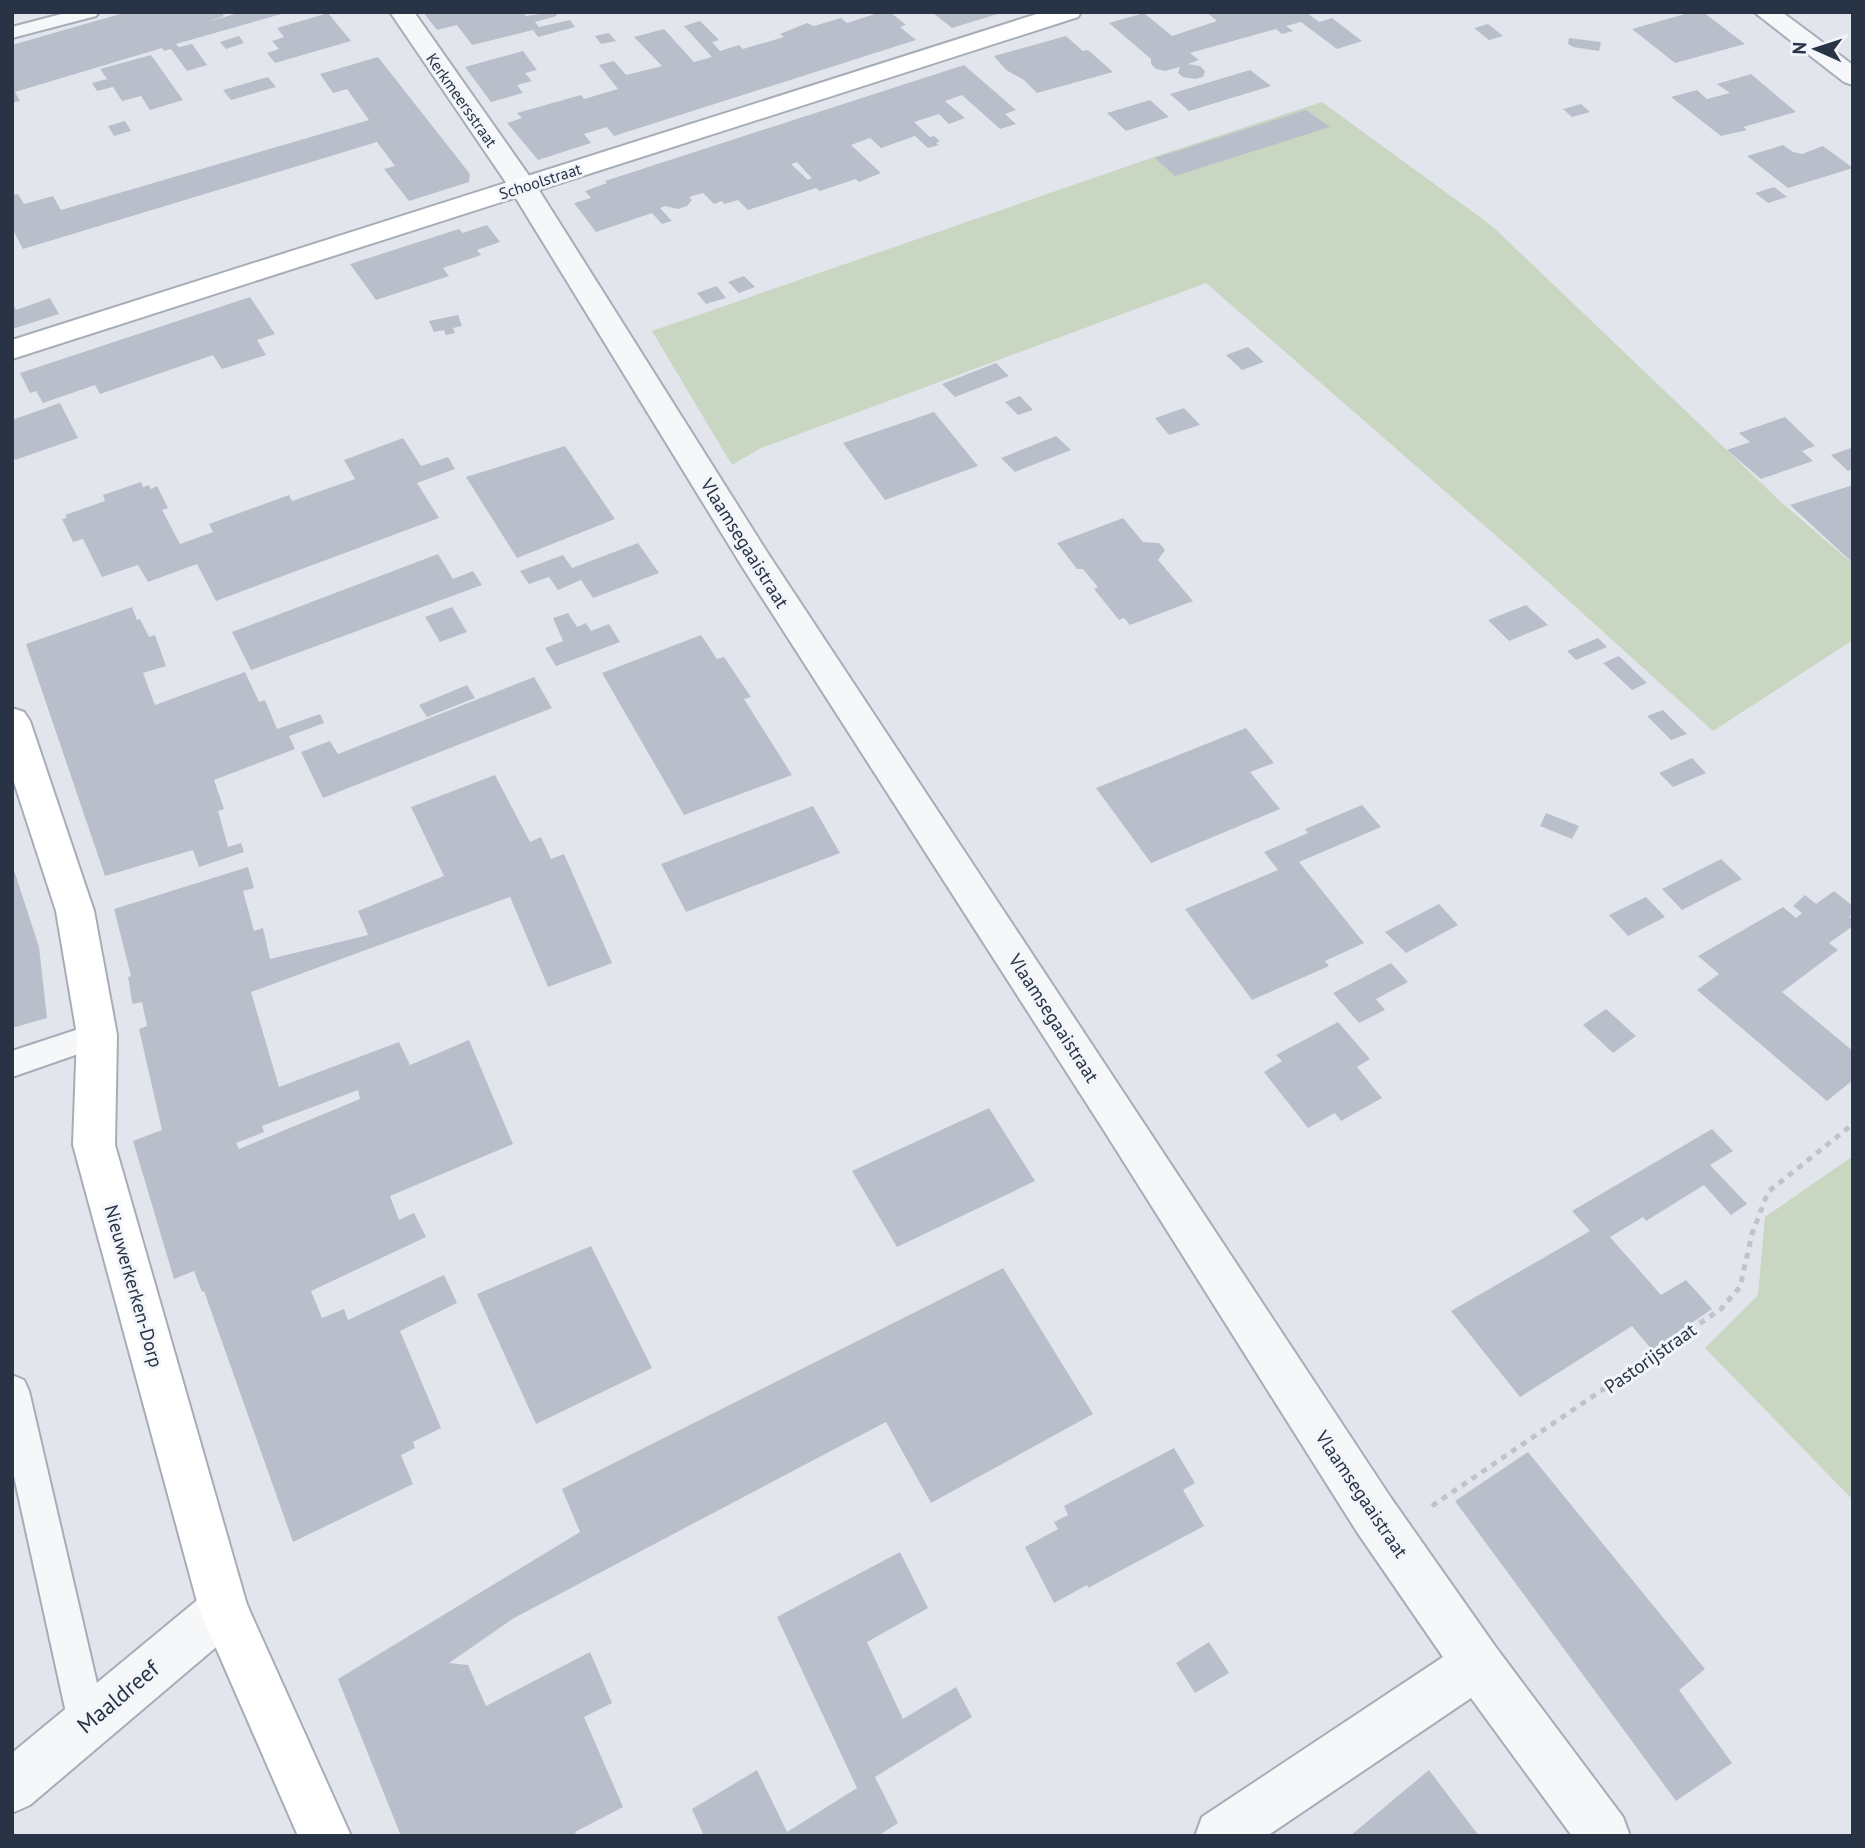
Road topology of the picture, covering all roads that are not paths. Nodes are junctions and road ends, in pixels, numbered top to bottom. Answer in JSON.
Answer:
{"nodes":[{"id":1,"x":90,"y":12,"type":"edge"},
{"id":2,"x":402,"y":12,"type":"edge"},
{"id":3,"x":1069,"y":12,"type":"edge"},
{"id":4,"x":1766,"y":12,"type":"edge"},
{"id":5,"x":12,"y":33,"type":"edge"},
{"id":6,"x":1853,"y":77,"type":"edge"},
{"id":7,"x":523,"y":187,"type":"junction"},
{"id":8,"x":12,"y":350,"type":"edge"},
{"id":9,"x":12,"y":721,"type":"edge"},
{"id":10,"x":97,"y":1035,"type":"junction"},
{"id":11,"x":12,"y":1064,"type":"edge"},
{"id":12,"x":12,"y":1391,"type":"edge"},
{"id":13,"x":224,"y":1609,"type":"junction"},
{"id":14,"x":1477,"y":1664,"type":"junction"},
{"id":15,"x":87,"y":1722,"type":"junction"},
{"id":16,"x":12,"y":1787,"type":"edge"},
{"id":17,"x":325,"y":1836,"type":"edge"},
{"id":18,"x":1221,"y":1836,"type":"edge"},
{"id":19,"x":1604,"y":1836,"type":"edge"}],
"edges":[{"from":1,"to":5,"type":"lane"},
{"from":2,"to":7,"type":"street","name":"Kerkmeersstraat"},
{"from":3,"to":7,"type":"street","name":"Schoolstraat"},
{"from":4,"to":6,"type":"street"},
{"from":7,"to":8,"type":"street","name":"Schoolstraat"},
{"from":7,"to":14,"type":"street","name":"Vlaamsegaaistraat"},
{"from":9,"to":10,"type":"street","name":"Nieuwerkerken-Dorp"},
{"from":10,"to":11,"type":"lane"},
{"from":10,"to":13,"type":"street","name":"Nieuwerkerken-Dorp"},
{"from":12,"to":15,"type":"lane"},
{"from":13,"to":15,"type":"street","name":"Maaldreef"},
{"from":13,"to":17,"type":"street","name":"Nieuwerkerken-Dorp"},
{"from":14,"to":18,"type":"street"},
{"from":14,"to":19,"type":"street","name":"Vlaamsegaaistraat"},
{"from":15,"to":16,"type":"street","name":"Maaldreef"}]}
